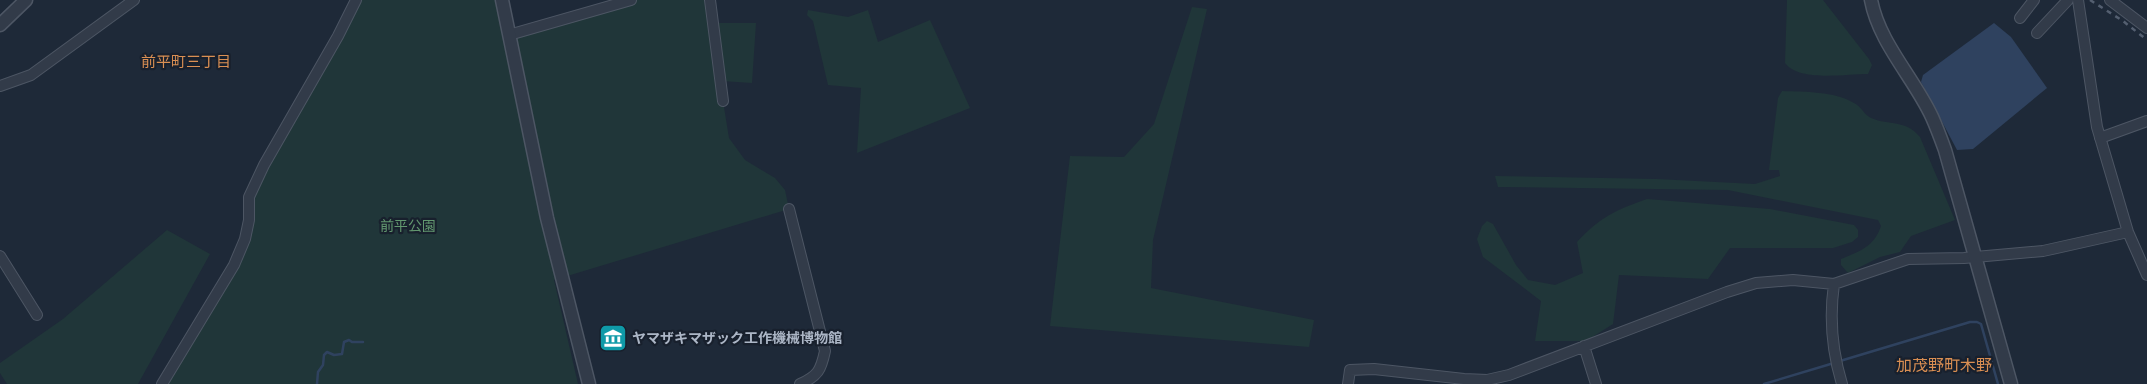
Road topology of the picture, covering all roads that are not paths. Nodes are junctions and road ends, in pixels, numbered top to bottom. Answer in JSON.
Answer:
{"nodes":[{"id":1,"x":26,"y":0,"type":"edge"},
{"id":2,"x":134,"y":0,"type":"edge"},
{"id":3,"x":356,"y":0,"type":"edge"},
{"id":4,"x":502,"y":0,"type":"edge"},
{"id":5,"x":631,"y":0,"type":"edge"},
{"id":6,"x":710,"y":0,"type":"edge"},
{"id":7,"x":1871,"y":0,"type":"edge"},
{"id":8,"x":2034,"y":0,"type":"edge"},
{"id":9,"x":2068,"y":0,"type":"edge"},
{"id":10,"x":2078,"y":0,"type":"edge"},
{"id":11,"x":2110,"y":0,"type":"edge"},
{"id":12,"x":2020,"y":18,"type":"dead end"},
{"id":13,"x":0,"y":24,"type":"edge"},
{"id":14,"x":2147,"y":28,"type":"edge"},
{"id":15,"x":2037,"y":33,"type":"dead end"},
{"id":16,"x":509,"y":35,"type":"junction"},
{"id":17,"x":0,"y":86,"type":"edge"},
{"id":18,"x":723,"y":101,"type":"dead end"},
{"id":19,"x":2147,"y":121,"type":"edge"},
{"id":20,"x":2100,"y":138,"type":"junction"},
{"id":21,"x":789,"y":209,"type":"dead end"},
{"id":22,"x":2128,"y":232,"type":"junction"},
{"id":23,"x":0,"y":256,"type":"edge"},
{"id":24,"x":1974,"y":256,"type":"junction"},
{"id":25,"x":2146,"y":269,"type":"edge"},
{"id":26,"x":1834,"y":284,"type":"junction"},
{"id":27,"x":37,"y":315,"type":"dead end"},
{"id":28,"x":1584,"y":346,"type":"junction"},
{"id":29,"x":162,"y":384,"type":"edge"},
{"id":30,"x":589,"y":384,"type":"edge"},
{"id":31,"x":800,"y":384,"type":"edge"},
{"id":32,"x":1348,"y":384,"type":"edge"},
{"id":33,"x":1596,"y":384,"type":"edge"},
{"id":34,"x":1842,"y":384,"type":"edge"},
{"id":35,"x":2011,"y":384,"type":"edge"}],
"edges":[{"from":1,"to":13,"type":"street"},
{"from":2,"to":17,"type":"street"},
{"from":3,"to":29,"type":"street"},
{"from":4,"to":16,"type":"street"},
{"from":5,"to":16,"type":"street"},
{"from":6,"to":18,"type":"street"},
{"from":7,"to":24,"type":"street"},
{"from":8,"to":12,"type":"street"},
{"from":9,"to":15,"type":"street"},
{"from":10,"to":20,"type":"street"},
{"from":11,"to":14,"type":"street"},
{"from":16,"to":30,"type":"street"},
{"from":19,"to":20,"type":"street"},
{"from":20,"to":22,"type":"street"},
{"from":21,"to":31,"type":"street"},
{"from":22,"to":24,"type":"street"},
{"from":22,"to":25,"type":"street"},
{"from":23,"to":27,"type":"street"},
{"from":24,"to":26,"type":"street"},
{"from":24,"to":35,"type":"street"},
{"from":26,"to":28,"type":"street"},
{"from":26,"to":34,"type":"street"},
{"from":28,"to":32,"type":"street"},
{"from":28,"to":33,"type":"street"}]}
